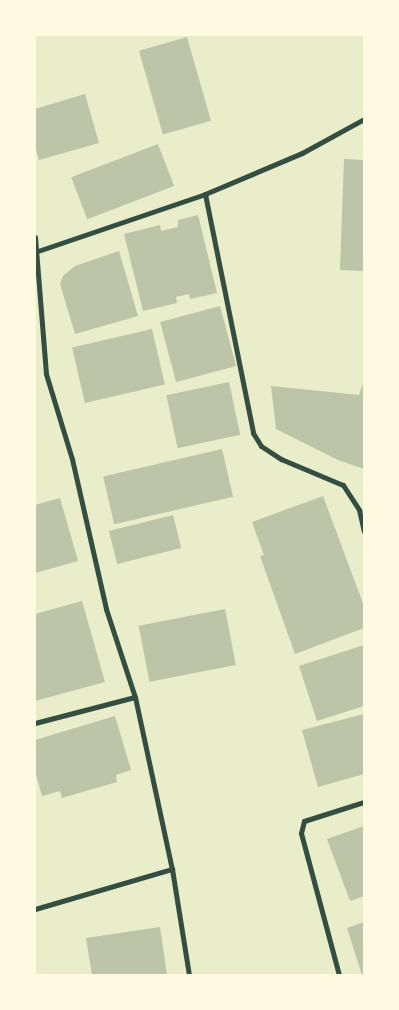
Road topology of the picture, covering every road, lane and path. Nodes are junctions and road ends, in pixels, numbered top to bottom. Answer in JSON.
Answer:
{"nodes":[{"id":1,"x":364,"y":119,"type":"edge"},
{"id":2,"x":205,"y":194,"type":"junction"},
{"id":3,"x":35,"y":236,"type":"edge"},
{"id":4,"x":37,"y":252,"type":"edge"},
{"id":5,"x":364,"y":531,"type":"edge"},
{"id":6,"x":135,"y":697,"type":"junction"},
{"id":7,"x":35,"y":723,"type":"edge"},
{"id":8,"x":364,"y":802,"type":"edge"},
{"id":9,"x":172,"y":869,"type":"junction"},
{"id":10,"x":35,"y":909,"type":"edge"},
{"id":11,"x":189,"y":975,"type":"edge"},
{"id":12,"x":339,"y":975,"type":"edge"}],
"edges":[{"from":1,"to":2,"type":"street"},
{"from":2,"to":4,"type":"street"},
{"from":2,"to":5,"type":"street"},
{"from":3,"to":4,"type":"street"},
{"from":4,"to":6,"type":"street"},
{"from":6,"to":7,"type":"street"},
{"from":6,"to":9,"type":"street"},
{"from":8,"to":12,"type":"street"},
{"from":9,"to":10,"type":"street"},
{"from":9,"to":11,"type":"street"}]}
